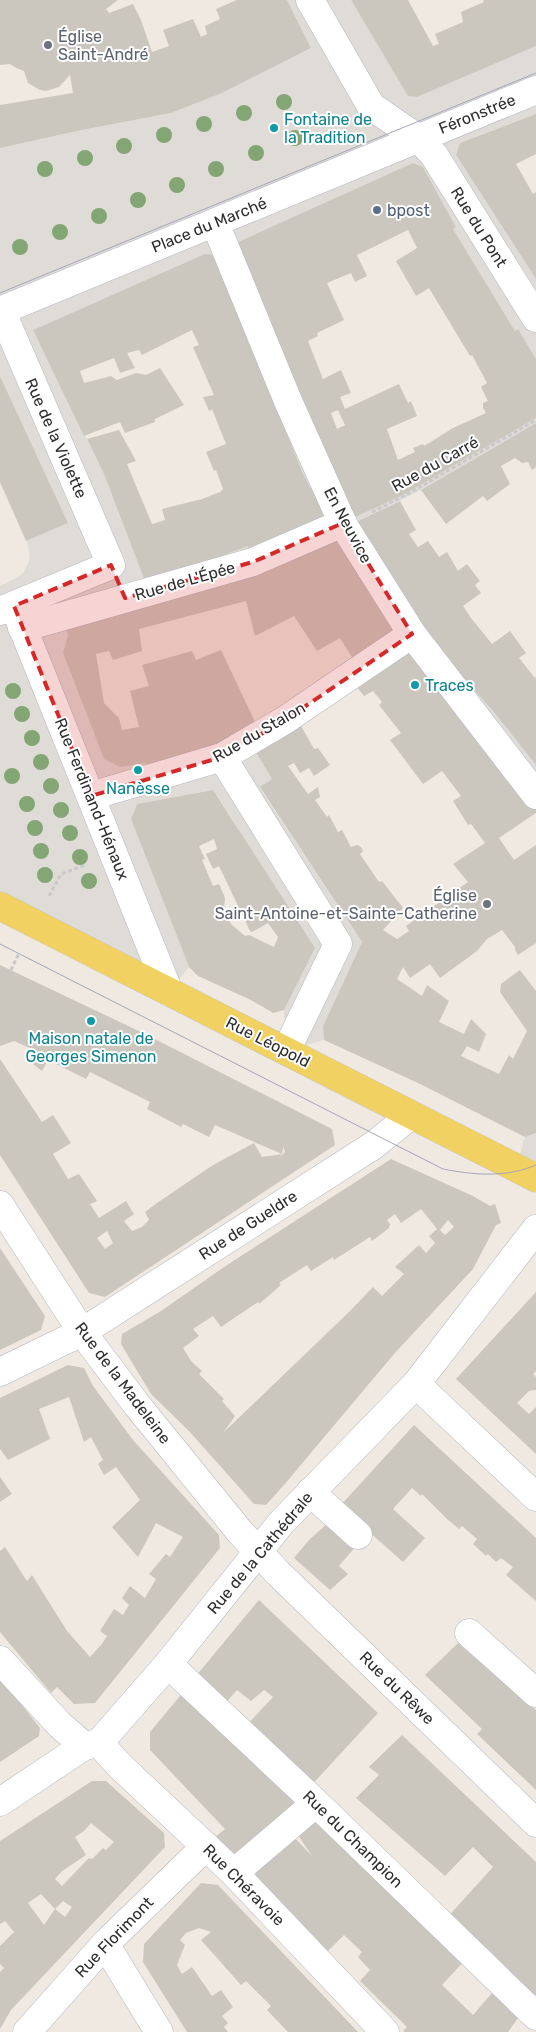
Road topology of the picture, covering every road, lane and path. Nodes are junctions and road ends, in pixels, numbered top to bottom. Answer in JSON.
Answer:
{"nodes":[{"id":1,"x":310,"y":0,"type":"edge"},
{"id":2,"x":536,"y":90,"type":"edge"},
{"id":3,"x":419,"y":139,"type":"junction"},
{"id":4,"x":215,"y":223,"type":"junction"},
{"id":5,"x":0,"y":310,"type":"edge"},
{"id":6,"x":536,"y":318,"type":"edge"},
{"id":7,"x":536,"y":420,"type":"edge"},
{"id":8,"x":343,"y":524,"type":"junction"},
{"id":9,"x":112,"y":565,"type":"junction"},
{"id":10,"x":125,"y":598,"type":"junction"},
{"id":11,"x":12,"y":615,"type":"edge"},
{"id":12,"x":412,"y":634,"type":"junction"},
{"id":13,"x":222,"y":757,"type":"junction"},
{"id":14,"x":536,"y":795,"type":"edge"},
{"id":15,"x":91,"y":796,"type":"junction"},
{"id":16,"x":114,"y":854,"type":"junction"},
{"id":17,"x":0,"y":906,"type":"edge"},
{"id":18,"x":34,"y":923,"type":"junction"},
{"id":19,"x":169,"y":992,"type":"junction"},
{"id":20,"x":286,"y":1051,"type":"junction"},
{"id":21,"x":411,"y":1115,"type":"junction"},
{"id":22,"x":536,"y":1178,"type":"edge"},
{"id":23,"x":0,"y":1205,"type":"edge"},
{"id":24,"x":536,"y":1229,"type":"edge"},
{"id":25,"x":82,"y":1332,"type":"junction"},
{"id":26,"x":0,"y":1372,"type":"edge"},
{"id":27,"x":416,"y":1384,"type":"junction"},
{"id":28,"x":310,"y":1492,"type":"junction"},
{"id":29,"x":536,"y":1497,"type":"edge"},
{"id":30,"x":358,"y":1534,"type":"dead end"},
{"id":31,"x":258,"y":1552,"type":"junction"},
{"id":32,"x":469,"y":1633,"type":"dead end"},
{"id":33,"x":0,"y":1660,"type":"edge"},
{"id":34,"x":168,"y":1664,"type":"junction"},
{"id":35,"x":536,"y":1693,"type":"edge"},
{"id":36,"x":91,"y":1745,"type":"junction"},
{"id":37,"x":0,"y":1802,"type":"edge"},
{"id":38,"x":316,"y":1803,"type":"junction"},
{"id":39,"x":536,"y":1822,"type":"edge"},
{"id":40,"x":206,"y":1846,"type":"junction"},
{"id":41,"x":234,"y":1873,"type":"junction"},
{"id":42,"x":105,"y":1944,"type":"junction"},
{"id":43,"x":536,"y":2016,"type":"edge"},
{"id":44,"x":27,"y":2032,"type":"edge"},
{"id":45,"x":159,"y":2032,"type":"edge"},
{"id":46,"x":386,"y":2032,"type":"edge"}],
"edges":[{"from":1,"to":3,"type":"street","name":"Rue du Pont"},
{"from":2,"to":3,"type":"street","name":"Féronstrée"},
{"from":3,"to":4,"type":"street","name":"Place du Marché"},
{"from":3,"to":6,"type":"street","name":"Rue du Pont"},
{"from":4,"to":5,"type":"street","name":"Place du Marché"},
{"from":4,"to":8,"type":"street","name":"En Neuvice"},
{"from":5,"to":9,"type":"street","name":"Rue de la Violette"},
{"from":7,"to":8,"type":"path","name":"Rue du Carré"},
{"from":8,"to":10,"type":"street","name":"Rue de L'Épée"},
{"from":8,"to":12,"type":"street","name":"En Neuvice"},
{"from":9,"to":10,"type":"street","name":"Rue de la Violette"},
{"from":9,"to":11,"type":"street"},
{"from":10,"to":11,"type":"street","name":"Rue de L'Épée"},
{"from":11,"to":15,"type":"street","name":"Rue Ferdinand-Hénaux"},
{"from":12,"to":13,"type":"street","name":"Rue du Stalon"},
{"from":12,"to":14,"type":"street","name":"En Neuvice"},
{"from":13,"to":15,"type":"street","name":"Rue du Stalon"},
{"from":13,"to":20,"type":"street"},
{"from":15,"to":16,"type":"street","name":"Rue Ferdinand-Hénaux"},
{"from":16,"to":18,"type":"path"},
{"from":16,"to":19,"type":"street","name":"Rue Ferdinand-Hénaux"},
{"from":17,"to":18,"type":"main road","name":"Rue Léopold"},
{"from":18,"to":19,"type":"main road","name":"Rue Léopold"},
{"from":19,"to":20,"type":"main road","name":"Rue Léopold"},
{"from":20,"to":21,"type":"main road","name":"Rue Léopold"},
{"from":21,"to":22,"type":"main road","name":"Rue Léopold"},
{"from":21,"to":25,"type":"street","name":"Rue de Gueldre"},
{"from":23,"to":25,"type":"street","name":"Rue de la Madeleine"},
{"from":24,"to":27,"type":"street","name":"Rue de la Cathédrale"},
{"from":25,"to":26,"type":"street","name":"Rue de Gueldre"},
{"from":25,"to":31,"type":"street","name":"Rue de la Madeleine"},
{"from":27,"to":28,"type":"street","name":"Rue de la Cathédrale"},
{"from":27,"to":29,"type":"street"},
{"from":28,"to":30,"type":"street"},
{"from":28,"to":31,"type":"street","name":"Rue de la Cathédrale"},
{"from":31,"to":34,"type":"street","name":"Rue de la Cathédrale"},
{"from":31,"to":39,"type":"street","name":"Rue du Rêwe"},
{"from":32,"to":35,"type":"street"},
{"from":33,"to":36,"type":"street","name":"Rue Chéravoie"},
{"from":34,"to":36,"type":"street","name":"Rue de la Cathédrale"},
{"from":34,"to":38,"type":"street","name":"Rue du Champion"},
{"from":36,"to":37,"type":"street","name":"Rue de la Cathédrale"},
{"from":36,"to":40,"type":"street","name":"Rue Chéravoie"},
{"from":38,"to":41,"type":"street"},
{"from":38,"to":43,"type":"street","name":"Rue du Champion"},
{"from":40,"to":41,"type":"street","name":"Rue Chéravoie"},
{"from":40,"to":42,"type":"street","name":"Rue Florimont"},
{"from":41,"to":46,"type":"street","name":"Rue Chéravoie"},
{"from":42,"to":44,"type":"street","name":"Rue Florimont"},
{"from":42,"to":45,"type":"street"}]}
